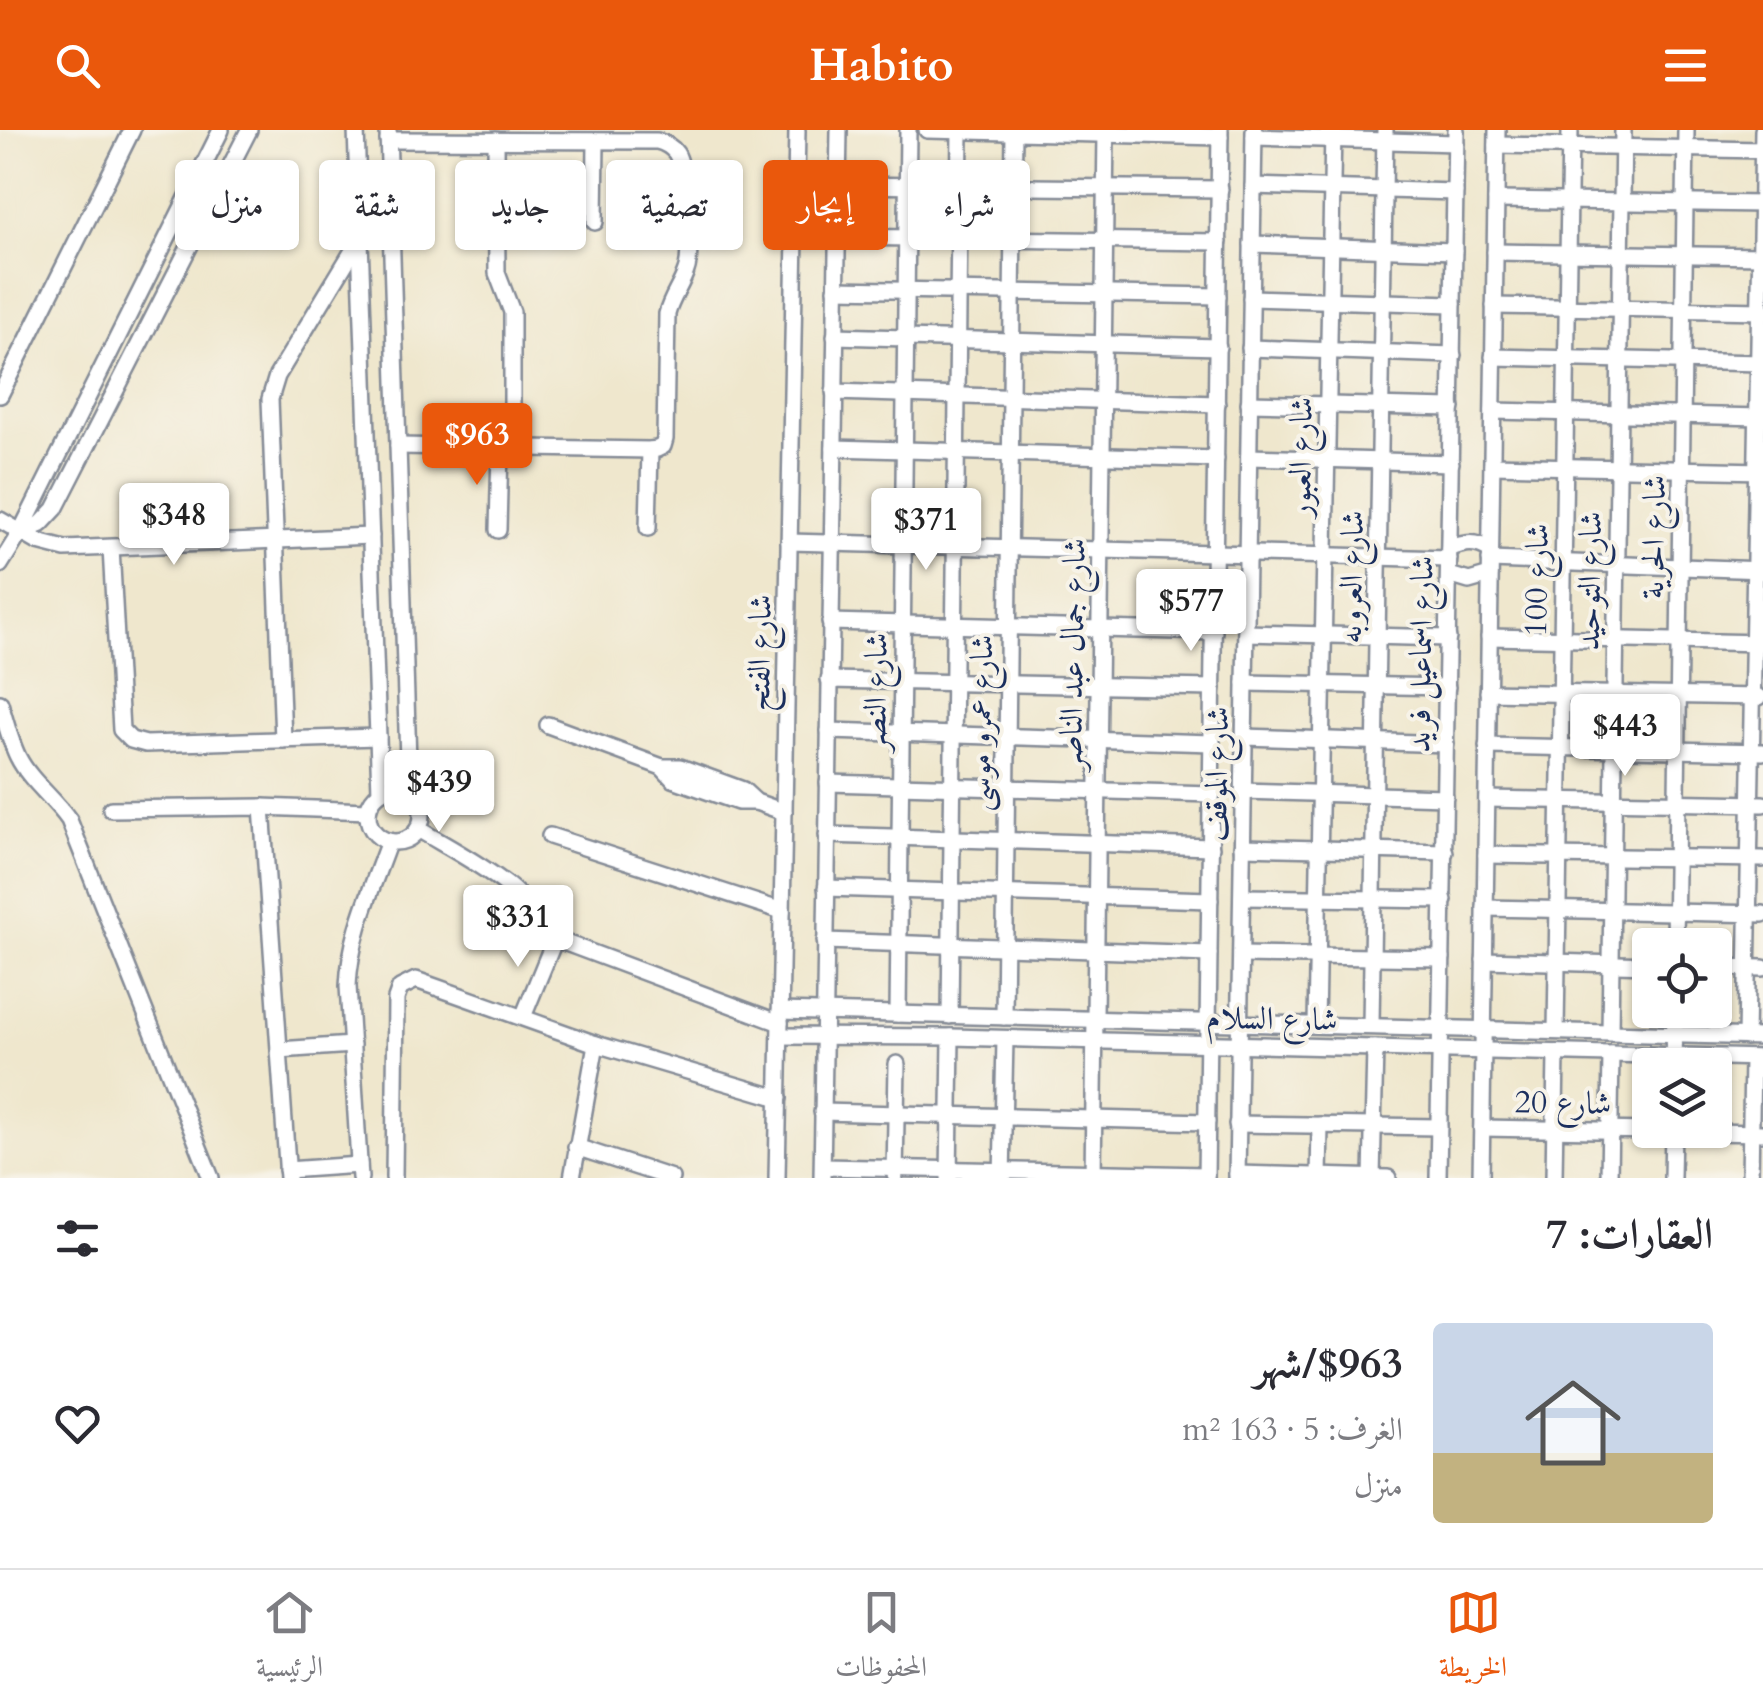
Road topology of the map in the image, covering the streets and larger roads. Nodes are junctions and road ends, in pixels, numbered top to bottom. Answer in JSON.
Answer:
{"nodes":[{"id":1,"x":132,"y":130,"type":"edge"},
{"id":2,"x":221,"y":130,"type":"edge"},
{"id":3,"x":249,"y":130,"type":"edge"},
{"id":4,"x":356,"y":130,"type":"edge"},
{"id":5,"x":797,"y":130,"type":"edge"},
{"id":6,"x":839,"y":130,"type":"edge"},
{"id":7,"x":908,"y":130,"type":"edge"},
{"id":8,"x":927,"y":130,"type":"edge"},
{"id":9,"x":960,"y":130,"type":"edge"},
{"id":10,"x":1623,"y":130,"type":"edge"},
{"id":11,"x":1686,"y":130,"type":"edge"},
{"id":12,"x":1762,"y":130,"type":"edge"},
{"id":13,"x":1014,"y":131,"type":"edge"},
{"id":14,"x":1106,"y":132,"type":"edge"},
{"id":15,"x":1254,"y":133,"type":"edge"},
{"id":16,"x":1220,"y":134,"type":"edge"},
{"id":17,"x":388,"y":135,"type":"edge"},
{"id":18,"x":1333,"y":135,"type":"edge"},
{"id":19,"x":1385,"y":135,"type":"edge"},
{"id":20,"x":1456,"y":136,"type":"edge"},
{"id":21,"x":1497,"y":138,"type":"edge"},
{"id":22,"x":1570,"y":138,"type":"edge"},
{"id":23,"x":496,"y":140,"type":"junction"},
{"id":24,"x":596,"y":140,"type":"junction"},
{"id":25,"x":1623,"y":147,"type":"junction"},
{"id":26,"x":1686,"y":149,"type":"junction"},
{"id":27,"x":1763,"y":150,"type":"edge"},
{"id":28,"x":357,"y":160,"type":"edge"},
{"id":29,"x":838,"y":160,"type":"edge"},
{"id":30,"x":960,"y":160,"type":"edge"},
{"id":31,"x":1014,"y":160,"type":"edge"},
{"id":32,"x":888,"y":186,"type":"edge"},
{"id":33,"x":907,"y":186,"type":"junction"},
{"id":34,"x":1253,"y":186,"type":"junction"},
{"id":35,"x":1030,"y":187,"type":"edge"},
{"id":36,"x":1106,"y":188,"type":"junction"},
{"id":37,"x":1220,"y":189,"type":"junction"},
{"id":38,"x":1332,"y":189,"type":"junction"},
{"id":39,"x":1384,"y":190,"type":"junction"},
{"id":40,"x":1455,"y":192,"type":"junction"},
{"id":41,"x":1496,"y":200,"type":"junction"},
{"id":42,"x":1569,"y":201,"type":"junction"},
{"id":43,"x":1622,"y":202,"type":"junction"},
{"id":44,"x":1686,"y":204,"type":"junction"},
{"id":45,"x":1762,"y":204,"type":"edge"},
{"id":46,"x":595,"y":222,"type":"dead end"},
{"id":47,"x":888,"y":238,"type":"edge"},
{"id":48,"x":907,"y":238,"type":"junction"},
{"id":49,"x":1030,"y":239,"type":"edge"},
{"id":50,"x":1105,"y":240,"type":"junction"},
{"id":51,"x":1219,"y":242,"type":"junction"},
{"id":52,"x":1252,"y":244,"type":"junction"},
{"id":53,"x":1331,"y":247,"type":"junction"},
{"id":54,"x":1384,"y":248,"type":"junction"},
{"id":55,"x":353,"y":250,"type":"edge"},
{"id":56,"x":360,"y":250,"type":"edge"},
{"id":57,"x":837,"y":250,"type":"edge"},
{"id":58,"x":959,"y":250,"type":"edge"},
{"id":59,"x":1013,"y":250,"type":"edge"},
{"id":60,"x":1454,"y":251,"type":"junction"},
{"id":61,"x":1495,"y":252,"type":"junction"},
{"id":62,"x":1568,"y":253,"type":"junction"},
{"id":63,"x":1622,"y":254,"type":"junction"},
{"id":64,"x":1685,"y":256,"type":"junction"},
{"id":65,"x":1762,"y":256,"type":"edge"},
{"id":66,"x":836,"y":289,"type":"junction"},
{"id":67,"x":906,"y":290,"type":"junction"},
{"id":68,"x":958,"y":291,"type":"junction"},
{"id":69,"x":1012,"y":292,"type":"junction"},
{"id":70,"x":1104,"y":294,"type":"junction"},
{"id":71,"x":1218,"y":296,"type":"junction"},
{"id":72,"x":1251,"y":298,"type":"junction"},
{"id":73,"x":1330,"y":300,"type":"junction"},
{"id":74,"x":1382,"y":302,"type":"junction"},
{"id":75,"x":1454,"y":304,"type":"junction"},
{"id":76,"x":1494,"y":306,"type":"junction"},
{"id":77,"x":1568,"y":307,"type":"junction"},
{"id":78,"x":1621,"y":308,"type":"junction"},
{"id":79,"x":1684,"y":310,"type":"junction"},
{"id":80,"x":1761,"y":311,"type":"edge"},
{"id":81,"x":836,"y":336,"type":"junction"},
{"id":82,"x":906,"y":338,"type":"junction"},
{"id":83,"x":958,"y":340,"type":"junction"},
{"id":84,"x":1012,"y":341,"type":"junction"},
{"id":85,"x":1104,"y":344,"type":"junction"},
{"id":86,"x":1218,"y":346,"type":"junction"},
{"id":87,"x":1250,"y":348,"type":"junction"},
{"id":88,"x":1329,"y":350,"type":"junction"},
{"id":89,"x":1382,"y":352,"type":"junction"},
{"id":90,"x":1453,"y":355,"type":"junction"},
{"id":91,"x":1494,"y":357,"type":"junction"},
{"id":92,"x":1567,"y":358,"type":"junction"},
{"id":93,"x":1620,"y":360,"type":"junction"},
{"id":94,"x":1683,"y":362,"type":"junction"},
{"id":95,"x":1761,"y":363,"type":"edge"},
{"id":96,"x":834,"y":392,"type":"junction"},
{"id":97,"x":905,"y":394,"type":"junction"},
{"id":98,"x":0,"y":395,"type":"edge"},
{"id":99,"x":957,"y":396,"type":"junction"},
{"id":100,"x":1011,"y":398,"type":"junction"},
{"id":101,"x":1103,"y":400,"type":"junction"},
{"id":102,"x":1249,"y":403,"type":"junction"},
{"id":103,"x":1217,"y":404,"type":"junction"},
{"id":104,"x":1328,"y":405,"type":"junction"},
{"id":105,"x":1381,"y":406,"type":"junction"},
{"id":106,"x":1452,"y":408,"type":"junction"},
{"id":107,"x":1493,"y":411,"type":"junction"},
{"id":108,"x":1566,"y":412,"type":"junction"},
{"id":109,"x":1619,"y":414,"type":"junction"},
{"id":110,"x":1682,"y":416,"type":"junction"},
{"id":111,"x":1760,"y":417,"type":"edge"},
{"id":112,"x":398,"y":446,"type":"junction"},
{"id":113,"x":506,"y":448,"type":"junction"},
{"id":114,"x":834,"y":448,"type":"junction"},
{"id":115,"x":650,"y":450,"type":"junction"},
{"id":116,"x":904,"y":450,"type":"junction"},
{"id":117,"x":956,"y":451,"type":"junction"},
{"id":118,"x":1010,"y":453,"type":"junction"},
{"id":119,"x":1102,"y":456,"type":"junction"},
{"id":120,"x":1248,"y":457,"type":"junction"},
{"id":121,"x":1216,"y":459,"type":"junction"},
{"id":122,"x":1327,"y":460,"type":"junction"},
{"id":123,"x":1380,"y":461,"type":"junction"},
{"id":124,"x":1451,"y":463,"type":"junction"},
{"id":125,"x":1492,"y":465,"type":"junction"},
{"id":126,"x":1566,"y":466,"type":"junction"},
{"id":127,"x":1618,"y":468,"type":"junction"},
{"id":128,"x":1682,"y":470,"type":"junction"},
{"id":129,"x":1760,"y":471,"type":"edge"},
{"id":130,"x":0,"y":520,"type":"edge"},
{"id":131,"x":648,"y":528,"type":"dead end"},
{"id":132,"x":498,"y":530,"type":"dead end"},
{"id":133,"x":20,"y":532,"type":"junction"},
{"id":134,"x":371,"y":536,"type":"junction"},
{"id":135,"x":275,"y":540,"type":"junction"},
{"id":136,"x":789,"y":542,"type":"junction"},
{"id":137,"x":832,"y":543,"type":"junction"},
{"id":138,"x":904,"y":545,"type":"junction"},
{"id":139,"x":956,"y":546,"type":"junction"},
{"id":140,"x":111,"y":548,"type":"junction"},
{"id":141,"x":1009,"y":548,"type":"junction"},
{"id":142,"x":1101,"y":550,"type":"junction"},
{"id":143,"x":1215,"y":553,"type":"junction"},
{"id":144,"x":1247,"y":554,"type":"junction"},
{"id":145,"x":1326,"y":556,"type":"junction"},
{"id":146,"x":1379,"y":558,"type":"junction"},
{"id":147,"x":1449,"y":561,"type":"junction"},
{"id":148,"x":1490,"y":562,"type":"junction"},
{"id":149,"x":1564,"y":563,"type":"junction"},
{"id":150,"x":0,"y":564,"type":"edge"},
{"id":151,"x":1616,"y":564,"type":"junction"},
{"id":152,"x":1680,"y":568,"type":"junction"},
{"id":153,"x":1759,"y":570,"type":"edge"},
{"id":154,"x":830,"y":622,"type":"junction"},
{"id":155,"x":903,"y":624,"type":"junction"},
{"id":156,"x":954,"y":626,"type":"junction"},
{"id":157,"x":1008,"y":627,"type":"junction"},
{"id":158,"x":1100,"y":629,"type":"junction"},
{"id":159,"x":1214,"y":632,"type":"junction"},
{"id":160,"x":1246,"y":633,"type":"junction"},
{"id":161,"x":1324,"y":635,"type":"junction"},
{"id":162,"x":1378,"y":636,"type":"junction"},
{"id":163,"x":1489,"y":637,"type":"junction"},
{"id":164,"x":1448,"y":638,"type":"junction"},
{"id":165,"x":1563,"y":638,"type":"junction"},
{"id":166,"x":1616,"y":640,"type":"junction"},
{"id":167,"x":1680,"y":641,"type":"junction"},
{"id":168,"x":1758,"y":642,"type":"edge"},
{"id":169,"x":830,"y":680,"type":"junction"},
{"id":170,"x":902,"y":681,"type":"junction"},
{"id":171,"x":954,"y":682,"type":"junction"},
{"id":172,"x":1008,"y":683,"type":"junction"},
{"id":173,"x":1245,"y":683,"type":"junction"},
{"id":174,"x":1099,"y":685,"type":"junction"},
{"id":175,"x":1323,"y":685,"type":"junction"},
{"id":176,"x":1376,"y":686,"type":"junction"},
{"id":177,"x":1447,"y":687,"type":"junction"},
{"id":178,"x":1213,"y":688,"type":"junction"},
{"id":179,"x":1488,"y":692,"type":"junction"},
{"id":180,"x":1562,"y":693,"type":"junction"},
{"id":181,"x":1615,"y":694,"type":"junction"},
{"id":182,"x":1679,"y":696,"type":"junction"},
{"id":183,"x":1758,"y":697,"type":"edge"},
{"id":184,"x":0,"y":703,"type":"edge"},
{"id":185,"x":548,"y":725,"type":"dead end"},
{"id":186,"x":828,"y":731,"type":"junction"},
{"id":187,"x":902,"y":733,"type":"junction"},
{"id":188,"x":954,"y":735,"type":"junction"},
{"id":189,"x":1008,"y":736,"type":"junction"},
{"id":190,"x":378,"y":737,"type":"junction"},
{"id":191,"x":1244,"y":738,"type":"junction"},
{"id":192,"x":1098,"y":739,"type":"junction"},
{"id":193,"x":283,"y":740,"type":"junction"},
{"id":194,"x":1322,"y":740,"type":"junction"},
{"id":195,"x":1376,"y":742,"type":"junction"},
{"id":196,"x":1212,"y":743,"type":"junction"},
{"id":197,"x":1446,"y":744,"type":"junction"},
{"id":198,"x":1488,"y":746,"type":"junction"},
{"id":199,"x":1561,"y":747,"type":"junction"},
{"id":200,"x":1614,"y":748,"type":"junction"},
{"id":201,"x":1678,"y":750,"type":"junction"},
{"id":202,"x":1757,"y":752,"type":"edge"},
{"id":203,"x":828,"y":783,"type":"junction"},
{"id":204,"x":901,"y":785,"type":"junction"},
{"id":205,"x":953,"y":786,"type":"junction"},
{"id":206,"x":1007,"y":788,"type":"junction"},
{"id":207,"x":1098,"y":790,"type":"junction"},
{"id":208,"x":1244,"y":791,"type":"junction"},
{"id":209,"x":380,"y":792,"type":"junction"},
{"id":210,"x":408,"y":792,"type":"junction"},
{"id":211,"x":1320,"y":793,"type":"junction"},
{"id":212,"x":1212,"y":794,"type":"junction"},
{"id":213,"x":1375,"y":795,"type":"junction"},
{"id":214,"x":1446,"y":797,"type":"junction"},
{"id":215,"x":1487,"y":799,"type":"junction"},
{"id":216,"x":1560,"y":800,"type":"junction"},
{"id":217,"x":1613,"y":801,"type":"junction"},
{"id":218,"x":1677,"y":803,"type":"junction"},
{"id":219,"x":1757,"y":804,"type":"edge"},
{"id":220,"x":262,"y":806,"type":"junction"},
{"id":221,"x":111,"y":808,"type":"dead end"},
{"id":222,"x":368,"y":811,"type":"junction"},
{"id":223,"x":784,"y":812,"type":"junction"},
{"id":224,"x":418,"y":829,"type":"junction"},
{"id":225,"x":827,"y":835,"type":"junction"},
{"id":226,"x":550,"y":836,"type":"dead end"},
{"id":227,"x":900,"y":838,"type":"junction"},
{"id":228,"x":952,"y":839,"type":"junction"},
{"id":229,"x":389,"y":841,"type":"junction"},
{"id":230,"x":1006,"y":841,"type":"junction"},
{"id":231,"x":1098,"y":844,"type":"junction"},
{"id":232,"x":1242,"y":846,"type":"junction"},
{"id":233,"x":1211,"y":847,"type":"junction"},
{"id":234,"x":1320,"y":849,"type":"junction"},
{"id":235,"x":1374,"y":850,"type":"junction"},
{"id":236,"x":1444,"y":852,"type":"junction"},
{"id":237,"x":1486,"y":854,"type":"junction"},
{"id":238,"x":1559,"y":856,"type":"junction"},
{"id":239,"x":1612,"y":856,"type":"junction"},
{"id":240,"x":1677,"y":858,"type":"junction"},
{"id":241,"x":1756,"y":859,"type":"edge"},
{"id":242,"x":826,"y":888,"type":"junction"},
{"id":243,"x":900,"y":891,"type":"junction"},
{"id":244,"x":952,"y":892,"type":"junction"},
{"id":245,"x":1006,"y":894,"type":"junction"},
{"id":246,"x":1096,"y":897,"type":"junction"},
{"id":247,"x":1242,"y":897,"type":"junction"},
{"id":248,"x":1319,"y":898,"type":"junction"},
{"id":249,"x":1373,"y":898,"type":"junction"},
{"id":250,"x":1210,"y":900,"type":"junction"},
{"id":251,"x":1444,"y":900,"type":"junction"},
{"id":252,"x":1485,"y":908,"type":"junction"},
{"id":253,"x":1558,"y":910,"type":"junction"},
{"id":254,"x":782,"y":911,"type":"junction"},
{"id":255,"x":1612,"y":911,"type":"junction"},
{"id":256,"x":1676,"y":913,"type":"junction"},
{"id":257,"x":1756,"y":914,"type":"edge"},
{"id":258,"x":1676,"y":928,"type":"edge"},
{"id":259,"x":555,"y":939,"type":"junction"},
{"id":260,"x":825,"y":941,"type":"junction"},
{"id":261,"x":900,"y":943,"type":"junction"},
{"id":262,"x":951,"y":945,"type":"junction"},
{"id":263,"x":1005,"y":947,"type":"junction"},
{"id":264,"x":1096,"y":950,"type":"junction"},
{"id":265,"x":1210,"y":954,"type":"junction"},
{"id":266,"x":1241,"y":955,"type":"junction"},
{"id":267,"x":1318,"y":956,"type":"junction"},
{"id":268,"x":1372,"y":957,"type":"junction"},
{"id":269,"x":1442,"y":958,"type":"junction"},
{"id":270,"x":1484,"y":960,"type":"junction"},
{"id":271,"x":1557,"y":962,"type":"junction"},
{"id":272,"x":1611,"y":964,"type":"junction"},
{"id":273,"x":1632,"y":965,"type":"edge"},
{"id":274,"x":1755,"y":968,"type":"edge"},
{"id":275,"x":824,"y":1013,"type":"junction"},
{"id":276,"x":898,"y":1014,"type":"junction"},
{"id":277,"x":950,"y":1016,"type":"junction"},
{"id":278,"x":1004,"y":1017,"type":"junction"},
{"id":279,"x":523,"y":1018,"type":"junction"},
{"id":280,"x":1095,"y":1019,"type":"junction"},
{"id":281,"x":1208,"y":1022,"type":"junction"},
{"id":282,"x":1238,"y":1022,"type":"junction"},
{"id":283,"x":780,"y":1024,"type":"junction"},
{"id":284,"x":1316,"y":1024,"type":"junction"},
{"id":285,"x":1371,"y":1025,"type":"junction"},
{"id":286,"x":1441,"y":1027,"type":"junction"},
{"id":287,"x":1483,"y":1028,"type":"junction"},
{"id":288,"x":1674,"y":1028,"type":"edge"},
{"id":289,"x":1556,"y":1031,"type":"junction"},
{"id":290,"x":1610,"y":1032,"type":"junction"},
{"id":291,"x":1674,"y":1034,"type":"junction"},
{"id":292,"x":823,"y":1037,"type":"junction"},
{"id":293,"x":951,"y":1037,"type":"junction"},
{"id":294,"x":1755,"y":1037,"type":"edge"},
{"id":295,"x":1005,"y":1038,"type":"junction"},
{"id":296,"x":1094,"y":1041,"type":"junction"},
{"id":297,"x":596,"y":1044,"type":"junction"},
{"id":298,"x":1208,"y":1044,"type":"junction"},
{"id":299,"x":1238,"y":1044,"type":"junction"},
{"id":300,"x":352,"y":1046,"type":"junction"},
{"id":301,"x":1374,"y":1048,"type":"junction"},
{"id":302,"x":1674,"y":1048,"type":"edge"},
{"id":303,"x":279,"y":1050,"type":"junction"},
{"id":304,"x":1441,"y":1050,"type":"junction"},
{"id":305,"x":1483,"y":1051,"type":"junction"},
{"id":306,"x":1556,"y":1052,"type":"junction"},
{"id":307,"x":1612,"y":1054,"type":"junction"},
{"id":308,"x":1632,"y":1056,"type":"edge"},
{"id":309,"x":1758,"y":1058,"type":"edge"},
{"id":310,"x":1732,"y":1059,"type":"edge"},
{"id":311,"x":897,"y":1064,"type":"dead end"},
{"id":312,"x":778,"y":1098,"type":"junction"},
{"id":313,"x":822,"y":1112,"type":"junction"},
{"id":314,"x":896,"y":1114,"type":"junction"},
{"id":315,"x":950,"y":1115,"type":"junction"},
{"id":316,"x":1004,"y":1116,"type":"junction"},
{"id":317,"x":1094,"y":1119,"type":"junction"},
{"id":318,"x":1207,"y":1122,"type":"junction"},
{"id":319,"x":1237,"y":1124,"type":"junction"},
{"id":320,"x":1320,"y":1125,"type":"junction"},
{"id":321,"x":1373,"y":1126,"type":"junction"},
{"id":322,"x":1439,"y":1127,"type":"junction"},
{"id":323,"x":1482,"y":1128,"type":"junction"},
{"id":324,"x":1555,"y":1130,"type":"junction"},
{"id":325,"x":1610,"y":1130,"type":"junction"},
{"id":326,"x":1632,"y":1130,"type":"edge"},
{"id":327,"x":1732,"y":1132,"type":"edge"},
{"id":328,"x":1757,"y":1133,"type":"edge"},
{"id":329,"x":576,"y":1147,"type":"junction"},
{"id":330,"x":1673,"y":1148,"type":"edge"},
{"id":331,"x":360,"y":1172,"type":"edge"},
{"id":332,"x":822,"y":1172,"type":"edge"},
{"id":333,"x":895,"y":1173,"type":"edge"},
{"id":334,"x":288,"y":1174,"type":"edge"},
{"id":335,"x":949,"y":1174,"type":"edge"},
{"id":336,"x":1002,"y":1174,"type":"edge"},
{"id":337,"x":1093,"y":1175,"type":"edge"},
{"id":338,"x":1206,"y":1176,"type":"edge"},
{"id":339,"x":1236,"y":1176,"type":"edge"},
{"id":340,"x":1319,"y":1177,"type":"edge"},
{"id":341,"x":211,"y":1178,"type":"edge"},
{"id":342,"x":394,"y":1178,"type":"edge"},
{"id":343,"x":572,"y":1178,"type":"edge"},
{"id":344,"x":671,"y":1178,"type":"edge"},
{"id":345,"x":777,"y":1178,"type":"edge"},
{"id":346,"x":1372,"y":1178,"type":"edge"},
{"id":347,"x":1388,"y":1178,"type":"edge"},
{"id":348,"x":1438,"y":1178,"type":"edge"},
{"id":349,"x":1481,"y":1178,"type":"edge"},
{"id":350,"x":1554,"y":1178,"type":"edge"},
{"id":351,"x":1609,"y":1178,"type":"edge"},
{"id":352,"x":1672,"y":1178,"type":"edge"},
{"id":353,"x":1750,"y":1178,"type":"edge"}],
"edges":[{"from":1,"to":98,"type":"street"},
{"from":2,"to":133,"type":"street"},
{"from":3,"to":133,"type":"street"},
{"from":4,"to":28,"type":"street"},
{"from":5,"to":136,"type":"street","name":"شارع الفتح"},
{"from":6,"to":29,"type":"street"},
{"from":7,"to":33,"type":"street","name":"شارع النصر"},
{"from":8,"to":9,"type":"street"},
{"from":9,"to":13,"type":"street"},
{"from":9,"to":30,"type":"street"},
{"from":10,"to":25,"type":"street","name":"شارع التوحيد"},
{"from":11,"to":26,"type":"street","name":"شارع الحرية"},
{"from":12,"to":27,"type":"street"},
{"from":13,"to":14,"type":"street"},
{"from":13,"to":31,"type":"street","name":"شارع عمرو موسى"},
{"from":14,"to":16,"type":"street"},
{"from":14,"to":36,"type":"street","name":"شارع جمال عبد الناصر"},
{"from":15,"to":18,"type":"street"},
{"from":15,"to":34,"type":"street","name":"شارع الموقف"},
{"from":16,"to":37,"type":"street","name":"شارع الموقف"},
{"from":17,"to":23,"type":"street"},
{"from":17,"to":112,"type":"street"},
{"from":18,"to":19,"type":"street"},
{"from":18,"to":38,"type":"street","name":"شارع العبور"},
{"from":19,"to":20,"type":"street"},
{"from":19,"to":39,"type":"street","name":"شارع العروبه"},
{"from":20,"to":40,"type":"street","name":"شارع اسماعيل فريد"},
{"from":21,"to":22,"type":"street"},
{"from":21,"to":41,"type":"street"},
{"from":22,"to":25,"type":"street"},
{"from":22,"to":42,"type":"street","name":"شارع 100"},
{"from":23,"to":24,"type":"street"},
{"from":23,"to":113,"type":"street"},
{"from":24,"to":46,"type":"street"},
{"from":24,"to":115,"type":"street"},
{"from":25,"to":26,"type":"street"},
{"from":25,"to":43,"type":"street","name":"شارع التوحيد"},
{"from":26,"to":27,"type":"street"},
{"from":26,"to":44,"type":"street","name":"شارع الحرية"},
{"from":27,"to":45,"type":"street"},
{"from":32,"to":33,"type":"street"},
{"from":33,"to":48,"type":"street","name":"شارع النصر"},
{"from":34,"to":38,"type":"street"},
{"from":34,"to":52,"type":"street","name":"شارع الموقف"},
{"from":35,"to":36,"type":"street"},
{"from":36,"to":37,"type":"street"},
{"from":36,"to":50,"type":"street","name":"شارع جمال عبد الناصر"},
{"from":37,"to":51,"type":"street","name":"شارع الموقف"},
{"from":38,"to":39,"type":"street"},
{"from":38,"to":53,"type":"street","name":"شارع العبور"},
{"from":39,"to":40,"type":"street"},
{"from":39,"to":54,"type":"street","name":"شارع العروبه"},
{"from":40,"to":60,"type":"street","name":"شارع اسماعيل فريد"},
{"from":41,"to":42,"type":"street"},
{"from":41,"to":61,"type":"street"},
{"from":42,"to":43,"type":"street"},
{"from":42,"to":62,"type":"street","name":"شارع 100"},
{"from":43,"to":44,"type":"street"},
{"from":43,"to":63,"type":"street","name":"شارع التوحيد"},
{"from":44,"to":45,"type":"street"},
{"from":44,"to":64,"type":"street","name":"شارع الحرية"},
{"from":45,"to":65,"type":"street"},
{"from":47,"to":48,"type":"street"},
{"from":48,"to":67,"type":"street","name":"شارع النصر"},
{"from":49,"to":50,"type":"street"},
{"from":50,"to":51,"type":"street"},
{"from":50,"to":70,"type":"street","name":"شارع جمال عبد الناصر"},
{"from":51,"to":71,"type":"street","name":"شارع الموقف"},
{"from":52,"to":53,"type":"street"},
{"from":52,"to":72,"type":"street","name":"شارع الموقف"},
{"from":53,"to":54,"type":"street"},
{"from":53,"to":73,"type":"street","name":"شارع العبور"},
{"from":54,"to":60,"type":"street"},
{"from":54,"to":74,"type":"street","name":"شارع العروبه"},
{"from":55,"to":135,"type":"street"},
{"from":56,"to":134,"type":"street"},
{"from":57,"to":66,"type":"street"},
{"from":58,"to":68,"type":"street"},
{"from":59,"to":69,"type":"street","name":"شارع عمرو موسى"},
{"from":60,"to":75,"type":"street","name":"شارع اسماعيل فريد"},
{"from":61,"to":62,"type":"street"},
{"from":61,"to":76,"type":"street"},
{"from":62,"to":63,"type":"street"},
{"from":62,"to":77,"type":"street","name":"شارع 100"},
{"from":63,"to":64,"type":"street"},
{"from":63,"to":78,"type":"street","name":"شارع التوحيد"},
{"from":64,"to":65,"type":"street"},
{"from":64,"to":79,"type":"street","name":"شارع الحرية"},
{"from":65,"to":80,"type":"street"},
{"from":66,"to":67,"type":"street"},
{"from":66,"to":81,"type":"street"},
{"from":67,"to":68,"type":"street"},
{"from":67,"to":82,"type":"street","name":"شارع النصر"},
{"from":68,"to":69,"type":"street"},
{"from":68,"to":83,"type":"street"},
{"from":69,"to":70,"type":"street"},
{"from":69,"to":84,"type":"street","name":"شارع عمرو موسى"},
{"from":70,"to":71,"type":"street"},
{"from":70,"to":85,"type":"street","name":"شارع جمال عبد الناصر"},
{"from":71,"to":86,"type":"street","name":"شارع الموقف"},
{"from":72,"to":73,"type":"street"},
{"from":72,"to":87,"type":"street","name":"شارع الموقف"},
{"from":73,"to":74,"type":"street"},
{"from":73,"to":88,"type":"street","name":"شارع العبور"},
{"from":74,"to":75,"type":"street"},
{"from":74,"to":89,"type":"street","name":"شارع العروبه"},
{"from":75,"to":90,"type":"street","name":"شارع اسماعيل فريد"},
{"from":76,"to":77,"type":"street"},
{"from":76,"to":91,"type":"street"},
{"from":77,"to":78,"type":"street"},
{"from":77,"to":92,"type":"street","name":"شارع 100"},
{"from":78,"to":79,"type":"street"},
{"from":78,"to":93,"type":"street","name":"شارع التوحيد"},
{"from":79,"to":80,"type":"street"},
{"from":79,"to":94,"type":"street","name":"شارع الحرية"},
{"from":80,"to":95,"type":"street"},
{"from":81,"to":82,"type":"street"},
{"from":81,"to":96,"type":"street"},
{"from":82,"to":83,"type":"street"},
{"from":82,"to":97,"type":"street","name":"شارع النصر"},
{"from":83,"to":84,"type":"street"},
{"from":83,"to":99,"type":"street"},
{"from":84,"to":85,"type":"street"},
{"from":84,"to":100,"type":"street","name":"شارع عمرو موسى"},
{"from":85,"to":86,"type":"street"},
{"from":85,"to":101,"type":"street","name":"شارع جمال عبد الناصر"},
{"from":86,"to":103,"type":"street","name":"شارع الموقف"},
{"from":87,"to":88,"type":"street"},
{"from":87,"to":102,"type":"street","name":"شارع الموقف"},
{"from":88,"to":89,"type":"street"},
{"from":88,"to":104,"type":"street","name":"شارع العبور"},
{"from":89,"to":90,"type":"street"},
{"from":89,"to":105,"type":"street","name":"شارع العروبه"},
{"from":90,"to":106,"type":"street","name":"شارع اسماعيل فريد"},
{"from":91,"to":92,"type":"street"},
{"from":91,"to":107,"type":"street"},
{"from":92,"to":93,"type":"street"},
{"from":92,"to":108,"type":"street","name":"شارع 100"},
{"from":93,"to":94,"type":"street"},
{"from":93,"to":109,"type":"street","name":"شارع التوحيد"},
{"from":94,"to":95,"type":"street"},
{"from":94,"to":110,"type":"street","name":"شارع الحرية"},
{"from":95,"to":111,"type":"street"},
{"from":96,"to":97,"type":"street"},
{"from":96,"to":114,"type":"street"},
{"from":97,"to":99,"type":"street"},
{"from":97,"to":116,"type":"street","name":"شارع النصر"},
{"from":99,"to":100,"type":"street"},
{"from":99,"to":117,"type":"street"},
{"from":100,"to":101,"type":"street"},
{"from":100,"to":118,"type":"street","name":"شارع عمرو موسى"},
{"from":101,"to":103,"type":"street"},
{"from":101,"to":119,"type":"street","name":"شارع جمال عبد الناصر"},
{"from":102,"to":104,"type":"street"},
{"from":102,"to":120,"type":"street","name":"شارع الموقف"},
{"from":103,"to":121,"type":"street","name":"شارع الموقف"},
{"from":104,"to":105,"type":"street"},
{"from":104,"to":122,"type":"street","name":"شارع العبور"},
{"from":105,"to":106,"type":"street"},
{"from":105,"to":123,"type":"street","name":"شارع العروبه"},
{"from":106,"to":124,"type":"street","name":"شارع اسماعيل فريد"},
{"from":107,"to":108,"type":"street"},
{"from":107,"to":125,"type":"street"},
{"from":108,"to":109,"type":"street"},
{"from":108,"to":126,"type":"street","name":"شارع 100"},
{"from":109,"to":110,"type":"street"},
{"from":109,"to":127,"type":"street","name":"شارع التوحيد"},
{"from":110,"to":111,"type":"street"},
{"from":110,"to":128,"type":"street","name":"شارع الحرية"},
{"from":111,"to":129,"type":"street"},
{"from":112,"to":113,"type":"street"},
{"from":112,"to":210,"type":"street"},
{"from":113,"to":115,"type":"street"},
{"from":113,"to":132,"type":"street"},
{"from":114,"to":116,"type":"street"},
{"from":114,"to":137,"type":"street"},
{"from":115,"to":131,"type":"street"},
{"from":116,"to":117,"type":"street"},
{"from":116,"to":138,"type":"street","name":"شارع النصر"},
{"from":117,"to":118,"type":"street"},
{"from":117,"to":139,"type":"street"},
{"from":118,"to":119,"type":"street"},
{"from":118,"to":141,"type":"street","name":"شارع عمرو موسى"},
{"from":119,"to":121,"type":"street"},
{"from":119,"to":142,"type":"street","name":"شارع جمال عبد الناصر"},
{"from":120,"to":122,"type":"street"},
{"from":120,"to":144,"type":"street","name":"شارع الموقف"},
{"from":121,"to":143,"type":"street","name":"شارع الموقف"},
{"from":122,"to":123,"type":"street"},
{"from":122,"to":145,"type":"street","name":"شارع العبور"},
{"from":123,"to":124,"type":"street"},
{"from":123,"to":146,"type":"street","name":"شارع العروبه"},
{"from":124,"to":147,"type":"street","name":"شارع اسماعيل فريد"},
{"from":125,"to":126,"type":"street"},
{"from":125,"to":148,"type":"street"},
{"from":126,"to":127,"type":"street"},
{"from":126,"to":149,"type":"street","name":"شارع 100"},
{"from":127,"to":128,"type":"street"},
{"from":127,"to":151,"type":"street","name":"شارع التوحيد"},
{"from":128,"to":129,"type":"street"},
{"from":128,"to":152,"type":"street","name":"شارع الحرية"},
{"from":129,"to":153,"type":"street"},
{"from":130,"to":133,"type":"street"},
{"from":133,"to":140,"type":"street"},
{"from":133,"to":150,"type":"street"},
{"from":134,"to":135,"type":"street"},
{"from":134,"to":190,"type":"street"},
{"from":135,"to":140,"type":"street"},
{"from":135,"to":193,"type":"street"},
{"from":136,"to":137,"type":"street"},
{"from":136,"to":223,"type":"street","name":"شارع الفتح"},
{"from":137,"to":138,"type":"street"},
{"from":137,"to":154,"type":"street"},
{"from":138,"to":139,"type":"street"},
{"from":138,"to":155,"type":"street","name":"شارع النصر"},
{"from":139,"to":141,"type":"street"},
{"from":139,"to":156,"type":"street"},
{"from":140,"to":193,"type":"street"},
{"from":141,"to":142,"type":"street"},
{"from":141,"to":157,"type":"street","name":"شارع عمرو موسى"},
{"from":142,"to":143,"type":"street"},
{"from":142,"to":158,"type":"street","name":"شارع جمال عبد الناصر"},
{"from":143,"to":144,"type":"street"},
{"from":143,"to":159,"type":"street","name":"شارع الموقف"},
{"from":144,"to":145,"type":"street"},
{"from":144,"to":160,"type":"street","name":"شارع الموقف"},
{"from":145,"to":146,"type":"street"},
{"from":145,"to":161,"type":"street","name":"شارع العبور"},
{"from":146,"to":147,"type":"street"},
{"from":146,"to":162,"type":"street","name":"شارع العروبه"},
{"from":147,"to":148,"type":"street"},
{"from":147,"to":148,"type":"street"},
{"from":147,"to":164,"type":"street","name":"شارع اسماعيل فريد"},
{"from":148,"to":149,"type":"street"},
{"from":148,"to":163,"type":"street"},
{"from":149,"to":151,"type":"street"},
{"from":149,"to":165,"type":"street","name":"شارع 100"},
{"from":151,"to":152,"type":"street"},
{"from":151,"to":166,"type":"street","name":"شارع التوحيد"},
{"from":152,"to":153,"type":"street"},
{"from":152,"to":167,"type":"street","name":"شارع الحرية"},
{"from":153,"to":168,"type":"street"},
{"from":154,"to":155,"type":"street"},
{"from":154,"to":169,"type":"street"},
{"from":155,"to":156,"type":"street"},
{"from":155,"to":170,"type":"street","name":"شارع النصر"},
{"from":156,"to":157,"type":"street"},
{"from":156,"to":171,"type":"street"},
{"from":157,"to":158,"type":"street"},
{"from":157,"to":172,"type":"street","name":"شارع عمرو موسى"},
{"from":158,"to":159,"type":"street"},
{"from":158,"to":174,"type":"street","name":"شارع جمال عبد الناصر"},
{"from":159,"to":178,"type":"street","name":"شارع الموقف"},
{"from":160,"to":161,"type":"street"},
{"from":160,"to":173,"type":"street","name":"شارع الموقف"},
{"from":161,"to":162,"type":"street"},
{"from":161,"to":175,"type":"street","name":"شارع العبور"},
{"from":162,"to":164,"type":"street"},
{"from":162,"to":176,"type":"street","name":"شارع العروبه"},
{"from":163,"to":165,"type":"street"},
{"from":163,"to":179,"type":"street"},
{"from":164,"to":177,"type":"street","name":"شارع اسماعيل فريد"},
{"from":165,"to":166,"type":"street"},
{"from":165,"to":180,"type":"street","name":"شارع 100"},
{"from":166,"to":167,"type":"street"},
{"from":166,"to":181,"type":"street","name":"شارع التوحيد"},
{"from":167,"to":168,"type":"street"},
{"from":167,"to":182,"type":"street","name":"شارع الحرية"},
{"from":168,"to":183,"type":"street"},
{"from":169,"to":170,"type":"street"},
{"from":169,"to":186,"type":"street"},
{"from":170,"to":171,"type":"street"},
{"from":170,"to":187,"type":"street","name":"شارع النصر"},
{"from":171,"to":172,"type":"street"},
{"from":171,"to":188,"type":"street"},
{"from":172,"to":174,"type":"street"},
{"from":172,"to":189,"type":"street","name":"شارع عمرو موسى"},
{"from":173,"to":175,"type":"street"},
{"from":173,"to":191,"type":"street","name":"شارع الموقف"},
{"from":174,"to":178,"type":"street"},
{"from":174,"to":192,"type":"street","name":"شارع جمال عبد الناصر"},
{"from":175,"to":176,"type":"street"},
{"from":175,"to":194,"type":"street","name":"شارع العبور"},
{"from":176,"to":177,"type":"street"},
{"from":176,"to":195,"type":"street","name":"شارع العروبه"},
{"from":177,"to":197,"type":"street","name":"شارع اسماعيل فريد"},
{"from":178,"to":196,"type":"street","name":"شارع الموقف"},
{"from":179,"to":180,"type":"street"},
{"from":179,"to":198,"type":"street"},
{"from":180,"to":181,"type":"street"},
{"from":180,"to":199,"type":"street","name":"شارع 100"},
{"from":181,"to":182,"type":"street"},
{"from":181,"to":200,"type":"street","name":"شارع التوحيد"},
{"from":182,"to":183,"type":"street"},
{"from":182,"to":201,"type":"street","name":"شارع الحرية"},
{"from":183,"to":202,"type":"street"},
{"from":184,"to":341,"type":"street"},
{"from":185,"to":223,"type":"street"},
{"from":186,"to":187,"type":"street"},
{"from":186,"to":203,"type":"street"},
{"from":187,"to":188,"type":"street"},
{"from":187,"to":204,"type":"street","name":"شارع النصر"},
{"from":188,"to":189,"type":"street"},
{"from":188,"to":205,"type":"street"},
{"from":189,"to":192,"type":"street"},
{"from":189,"to":206,"type":"street","name":"شارع عمرو موسى"},
{"from":190,"to":193,"type":"street"},
{"from":190,"to":209,"type":"street"},
{"from":191,"to":194,"type":"street"},
{"from":191,"to":208,"type":"street","name":"شارع الموقف"},
{"from":192,"to":196,"type":"street"},
{"from":192,"to":207,"type":"street","name":"شارع جمال عبد الناصر"},
{"from":194,"to":195,"type":"street"},
{"from":194,"to":211,"type":"street","name":"شارع العبور"},
{"from":195,"to":197,"type":"street"},
{"from":195,"to":213,"type":"street","name":"شارع العروبه"},
{"from":196,"to":212,"type":"street","name":"شارع الموقف"},
{"from":197,"to":214,"type":"street","name":"شارع اسماعيل فريد"},
{"from":198,"to":199,"type":"street"},
{"from":198,"to":215,"type":"street"},
{"from":199,"to":200,"type":"street"},
{"from":199,"to":216,"type":"street","name":"شارع 100"},
{"from":200,"to":201,"type":"street"},
{"from":200,"to":217,"type":"street","name":"شارع التوحيد"},
{"from":201,"to":202,"type":"street"},
{"from":201,"to":218,"type":"street","name":"شارع الحرية"},
{"from":202,"to":219,"type":"street"},
{"from":203,"to":204,"type":"street"},
{"from":203,"to":225,"type":"street"},
{"from":204,"to":205,"type":"street"},
{"from":204,"to":227,"type":"street","name":"شارع النصر"},
{"from":205,"to":206,"type":"street"},
{"from":205,"to":228,"type":"street"},
{"from":206,"to":207,"type":"street"},
{"from":206,"to":230,"type":"street","name":"شارع عمرو موسى"},
{"from":207,"to":212,"type":"street"},
{"from":207,"to":231,"type":"street","name":"شارع جمال عبد الناصر"},
{"from":208,"to":211,"type":"street"},
{"from":208,"to":232,"type":"street","name":"شارع الموقف"},
{"from":209,"to":210,"type":"street"},
{"from":209,"to":222,"type":"street"},
{"from":210,"to":224,"type":"street"},
{"from":211,"to":213,"type":"street"},
{"from":211,"to":234,"type":"street","name":"شارع العبور"},
{"from":212,"to":233,"type":"street","name":"شارع الموقف"},
{"from":213,"to":214,"type":"street"},
{"from":213,"to":235,"type":"street","name":"شارع العروبه"},
{"from":214,"to":236,"type":"street","name":"شارع اسماعيل فريد"},
{"from":215,"to":216,"type":"street"},
{"from":215,"to":237,"type":"street"},
{"from":216,"to":217,"type":"street"},
{"from":216,"to":238,"type":"street","name":"شارع 100"},
{"from":217,"to":218,"type":"street"},
{"from":217,"to":239,"type":"street","name":"شارع التوحيد"},
{"from":218,"to":219,"type":"street"},
{"from":218,"to":240,"type":"street","name":"شارع الحرية"},
{"from":219,"to":241,"type":"street"},
{"from":220,"to":221,"type":"street"},
{"from":220,"to":222,"type":"street"},
{"from":220,"to":303,"type":"street"},
{"from":222,"to":229,"type":"street"},
{"from":223,"to":254,"type":"street","name":"شارع الفتح"},
{"from":224,"to":229,"type":"street"},
{"from":224,"to":259,"type":"street"},
{"from":225,"to":227,"type":"street"},
{"from":225,"to":242,"type":"street"},
{"from":226,"to":254,"type":"street"},
{"from":227,"to":228,"type":"street"},
{"from":227,"to":243,"type":"street","name":"شارع النصر"},
{"from":228,"to":230,"type":"street"},
{"from":228,"to":244,"type":"street"},
{"from":229,"to":300,"type":"street"},
{"from":230,"to":231,"type":"street"},
{"from":230,"to":245,"type":"street","name":"شارع عمرو موسى"},
{"from":231,"to":233,"type":"street"},
{"from":231,"to":246,"type":"street","name":"شارع جمال عبد الناصر"},
{"from":232,"to":234,"type":"street"},
{"from":232,"to":247,"type":"street","name":"شارع الموقف"},
{"from":233,"to":250,"type":"street","name":"شارع الموقف"},
{"from":234,"to":235,"type":"street"},
{"from":234,"to":248,"type":"street","name":"شارع العبور"},
{"from":235,"to":236,"type":"street"},
{"from":235,"to":249,"type":"street","name":"شارع العروبه"},
{"from":236,"to":251,"type":"street","name":"شارع اسماعيل فريد"},
{"from":237,"to":238,"type":"street"},
{"from":237,"to":252,"type":"street"},
{"from":238,"to":239,"type":"street"},
{"from":238,"to":253,"type":"street","name":"شارع 100"},
{"from":239,"to":240,"type":"street"},
{"from":239,"to":255,"type":"street","name":"شارع التوحيد"},
{"from":240,"to":241,"type":"street"},
{"from":240,"to":256,"type":"street","name":"شارع الحرية"},
{"from":241,"to":257,"type":"street"},
{"from":242,"to":243,"type":"street"},
{"from":242,"to":260,"type":"street"},
{"from":243,"to":244,"type":"street"},
{"from":243,"to":261,"type":"street","name":"شارع النصر"},
{"from":244,"to":245,"type":"street"},
{"from":244,"to":262,"type":"street"},
{"from":245,"to":246,"type":"street"},
{"from":245,"to":263,"type":"street","name":"شارع عمرو موسى"},
{"from":246,"to":250,"type":"street"},
{"from":246,"to":264,"type":"street","name":"شارع جمال عبد الناصر"},
{"from":247,"to":248,"type":"street"},
{"from":247,"to":266,"type":"street","name":"شارع الموقف"},
{"from":248,"to":249,"type":"street"},
{"from":248,"to":267,"type":"street","name":"شارع العبور"},
{"from":249,"to":251,"type":"street"},
{"from":249,"to":268,"type":"street","name":"شارع العروبه"},
{"from":250,"to":265,"type":"street","name":"شارع الموقف"},
{"from":251,"to":269,"type":"street","name":"شارع اسماعيل فريد"},
{"from":252,"to":253,"type":"street"},
{"from":252,"to":270,"type":"street"},
{"from":253,"to":255,"type":"street"},
{"from":253,"to":271,"type":"street","name":"شارع 100"},
{"from":254,"to":283,"type":"street","name":"شارع الفتح"},
{"from":255,"to":256,"type":"street"},
{"from":255,"to":272,"type":"street","name":"شارع التوحيد"},
{"from":256,"to":257,"type":"street"},
{"from":256,"to":258,"type":"street","name":"شارع الحرية"},
{"from":257,"to":274,"type":"street"},
{"from":259,"to":279,"type":"street"},
{"from":259,"to":283,"type":"street"},
{"from":260,"to":261,"type":"street"},
{"from":260,"to":275,"type":"street"},
{"from":261,"to":262,"type":"street"},
{"from":261,"to":276,"type":"street","name":"شارع النصر"},
{"from":262,"to":263,"type":"street"},
{"from":262,"to":277,"type":"street"},
{"from":263,"to":264,"type":"street"},
{"from":263,"to":278,"type":"street","name":"شارع عمرو موسى"},
{"from":264,"to":265,"type":"street"},
{"from":264,"to":280,"type":"street","name":"شارع جمال عبد الناصر"},
{"from":265,"to":281,"type":"street","name":"شارع الموقف"},
{"from":266,"to":267,"type":"street"},
{"from":266,"to":282,"type":"street","name":"شارع الموقف"},
{"from":267,"to":268,"type":"street"},
{"from":267,"to":284,"type":"street","name":"شارع العبور"},
{"from":268,"to":269,"type":"street"},
{"from":268,"to":285,"type":"street","name":"شارع العروبه"},
{"from":269,"to":286,"type":"street","name":"شارع اسماعيل فريد"},
{"from":270,"to":271,"type":"street"},
{"from":270,"to":287,"type":"street"},
{"from":271,"to":272,"type":"street"},
{"from":271,"to":289,"type":"street","name":"شارع 100"},
{"from":272,"to":273,"type":"street"},
{"from":272,"to":290,"type":"street","name":"شارع التوحيد"},
{"from":274,"to":294,"type":"street"},
{"from":275,"to":276,"type":"street","name":"شارع السلام"},
{"from":275,"to":283,"type":"street","name":"شارع السلام"},
{"from":275,"to":292,"type":"street"},
{"from":276,"to":277,"type":"street","name":"شارع السلام"},
{"from":277,"to":278,"type":"street","name":"شارع السلام"},
{"from":278,"to":280,"type":"street","name":"شارع السلام"},
{"from":279,"to":297,"type":"street"},
{"from":279,"to":342,"type":"street"},
{"from":280,"to":281,"type":"street","name":"شارع السلام"},
{"from":280,"to":296,"type":"street","name":"شارع جمال عبد الناصر"},
{"from":281,"to":282,"type":"street","name":"شارع السلام"},
{"from":281,"to":298,"type":"street","name":"شارع الموقف"},
{"from":282,"to":284,"type":"street","name":"شارع السلام"},
{"from":282,"to":299,"type":"street","name":"شارع الموقف"},
{"from":283,"to":292,"type":"street","name":"شارع السلام"},
{"from":283,"to":312,"type":"street","name":"شارع الفتح"},
{"from":284,"to":285,"type":"street","name":"شارع السلام"},
{"from":285,"to":286,"type":"street","name":"شارع السلام"},
{"from":286,"to":287,"type":"street","name":"شارع السلام"},
{"from":286,"to":304,"type":"street","name":"شارع اسماعيل فريد"},
{"from":287,"to":289,"type":"street","name":"شارع السلام"},
{"from":287,"to":305,"type":"street"},
{"from":288,"to":291,"type":"street"},
{"from":289,"to":290,"type":"street","name":"شارع السلام"},
{"from":290,"to":291,"type":"street","name":"شارع السلام"},
{"from":291,"to":294,"type":"street","name":"شارع السلام"},
{"from":291,"to":302,"type":"street"},
{"from":292,"to":293,"type":"street","name":"شارع السلام"},
{"from":292,"to":313,"type":"street"},
{"from":293,"to":295,"type":"street","name":"شارع السلام"},
{"from":293,"to":315,"type":"street"},
{"from":295,"to":296,"type":"street","name":"شارع السلام"},
{"from":295,"to":316,"type":"street"},
{"from":296,"to":298,"type":"street","name":"شارع السلام"},
{"from":296,"to":317,"type":"street","name":"شارع جمال عبد الناصر"},
{"from":297,"to":312,"type":"street"},
{"from":297,"to":329,"type":"street"},
{"from":298,"to":299,"type":"street","name":"شارع السلام"},
{"from":298,"to":318,"type":"street","name":"شارع الموقف"},
{"from":299,"to":301,"type":"street","name":"شارع السلام"},
{"from":299,"to":319,"type":"street","name":"شارع الموقف"},
{"from":300,"to":303,"type":"street"},
{"from":300,"to":331,"type":"street"},
{"from":301,"to":304,"type":"street","name":"شارع السلام"},
{"from":301,"to":321,"type":"street"},
{"from":303,"to":334,"type":"street"},
{"from":304,"to":305,"type":"street","name":"شارع السلام"},
{"from":304,"to":322,"type":"street","name":"شارع اسماعيل فريد"},
{"from":305,"to":306,"type":"street","name":"شارع السلام"},
{"from":305,"to":323,"type":"street"},
{"from":306,"to":307,"type":"street","name":"شارع السلام"},
{"from":306,"to":324,"type":"street"},
{"from":307,"to":308,"type":"street","name":"شارع السلام"},
{"from":307,"to":325,"type":"street"},
{"from":309,"to":310,"type":"street","name":"شارع السلام"},
{"from":309,"to":328,"type":"street"},
{"from":311,"to":314,"type":"street"},
{"from":312,"to":345,"type":"street","name":"شارع الفتح"},
{"from":313,"to":314,"type":"street"},
{"from":313,"to":332,"type":"street"},
{"from":314,"to":315,"type":"street"},
{"from":314,"to":333,"type":"street"},
{"from":315,"to":316,"type":"street"},
{"from":315,"to":335,"type":"street"},
{"from":316,"to":317,"type":"street"},
{"from":316,"to":336,"type":"street"},
{"from":317,"to":318,"type":"street"},
{"from":317,"to":337,"type":"street","name":"شارع جمال عبد الناصر"},
{"from":318,"to":338,"type":"street","name":"شارع الموقف"},
{"from":319,"to":320,"type":"street"},
{"from":319,"to":339,"type":"street","name":"شارع الموقف"},
{"from":320,"to":321,"type":"street"},
{"from":320,"to":340,"type":"street"},
{"from":321,"to":322,"type":"street"},
{"from":321,"to":346,"type":"street"},
{"from":322,"to":348,"type":"street","name":"شارع اسماعيل فريد"},
{"from":323,"to":324,"type":"street","name":"شارع 20"},
{"from":323,"to":349,"type":"street"},
{"from":324,"to":325,"type":"street","name":"شارع 20"},
{"from":324,"to":350,"type":"street"},
{"from":325,"to":326,"type":"street","name":"شارع 20"},
{"from":325,"to":351,"type":"street"},
{"from":327,"to":328,"type":"street","name":"شارع 20"},
{"from":328,"to":353,"type":"street"},
{"from":329,"to":343,"type":"street"},
{"from":329,"to":344,"type":"street"},
{"from":330,"to":352,"type":"street"},
{"from":331,"to":334,"type":"street"},
{"from":332,"to":333,"type":"street"},
{"from":333,"to":335,"type":"street"},
{"from":335,"to":336,"type":"street"},
{"from":336,"to":337,"type":"street"},
{"from":337,"to":338,"type":"street"},
{"from":339,"to":340,"type":"street"},
{"from":340,"to":346,"type":"street"},
{"from":346,"to":347,"type":"street"}]}
